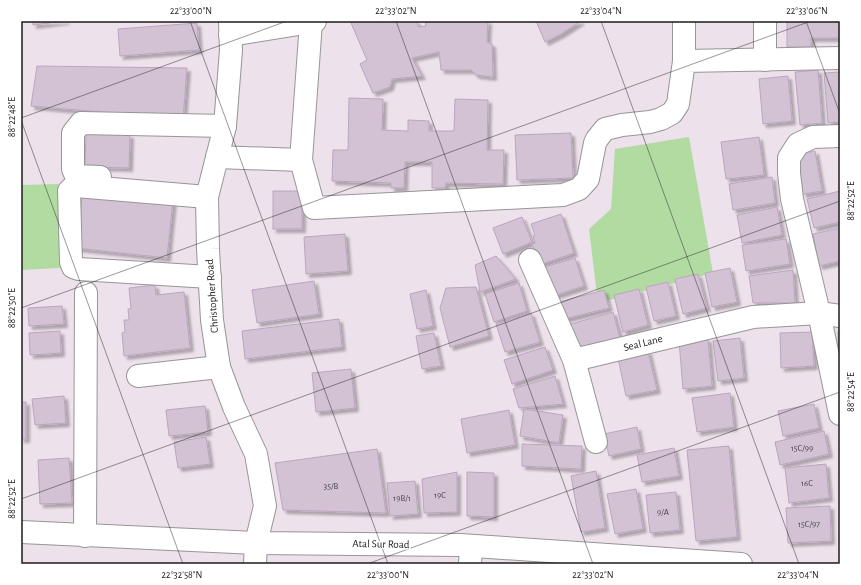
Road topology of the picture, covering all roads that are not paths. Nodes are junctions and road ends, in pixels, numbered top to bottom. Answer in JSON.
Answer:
{"nodes":[{"id":1,"x":684,"y":21,"type":"edge"},
{"id":2,"x":765,"y":21,"type":"edge"},
{"id":3,"x":313,"y":22,"type":"edge"},
{"id":4,"x":230,"y":28,"type":"edge"},
{"id":5,"x":840,"y":58,"type":"edge"},
{"id":6,"x":765,"y":60,"type":"junction"},
{"id":7,"x":684,"y":61,"type":"junction"},
{"id":8,"x":225,"y":126,"type":"junction"},
{"id":9,"x":840,"y":136,"type":"edge"},
{"id":10,"x":217,"y":157,"type":"junction"},
{"id":11,"x":301,"y":160,"type":"junction"},
{"id":12,"x":205,"y":192,"type":"junction"},
{"id":13,"x":530,"y":260,"type":"dead end"},
{"id":14,"x":203,"y":277,"type":"junction"},
{"id":15,"x":86,"y":293,"type":"dead end"},
{"id":16,"x":830,"y":315,"type":"edge"},
{"id":17,"x":574,"y":360,"type":"junction"},
{"id":18,"x":219,"y":367,"type":"junction"},
{"id":19,"x":138,"y":376,"type":"dead end"},
{"id":20,"x":840,"y":414,"type":"edge"},
{"id":21,"x":596,"y":442,"type":"dead end"},
{"id":22,"x":21,"y":532,"type":"edge"},
{"id":23,"x":85,"y":536,"type":"junction"},
{"id":24,"x":256,"y":553,"type":"edge"},
{"id":25,"x":470,"y":555,"type":"edge"},
{"id":26,"x":741,"y":564,"type":"edge"}],
"edges":[{"from":1,"to":7,"type":"street"},
{"from":2,"to":6,"type":"street"},
{"from":3,"to":4,"type":"street"},
{"from":3,"to":11,"type":"street"},
{"from":4,"to":8,"type":"street","name":"Christopher Road"},
{"from":5,"to":6,"type":"street"},
{"from":6,"to":7,"type":"street"},
{"from":7,"to":11,"type":"street"},
{"from":8,"to":10,"type":"street","name":"Christopher Road"},
{"from":8,"to":12,"type":"street"},
{"from":9,"to":16,"type":"street"},
{"from":10,"to":11,"type":"street"},
{"from":10,"to":12,"type":"street","name":"Christopher Road"},
{"from":12,"to":14,"type":"street","name":"Christopher Road"},
{"from":12,"to":14,"type":"street"},
{"from":13,"to":17,"type":"street"},
{"from":14,"to":18,"type":"street","name":"Christopher Road"},
{"from":15,"to":23,"type":"street"},
{"from":16,"to":17,"type":"street","name":"Seal Lane"},
{"from":16,"to":20,"type":"street"},
{"from":17,"to":21,"type":"street"},
{"from":18,"to":19,"type":"street"},
{"from":18,"to":24,"type":"street","name":"Christopher Road"},
{"from":22,"to":23,"type":"street","name":"Atal Sur Road"},
{"from":23,"to":24,"type":"street","name":"Atal Sur Road"},
{"from":24,"to":25,"type":"street","name":"Atal Sur Road"},
{"from":25,"to":26,"type":"street","name":"Atal Sur Road"}]}
